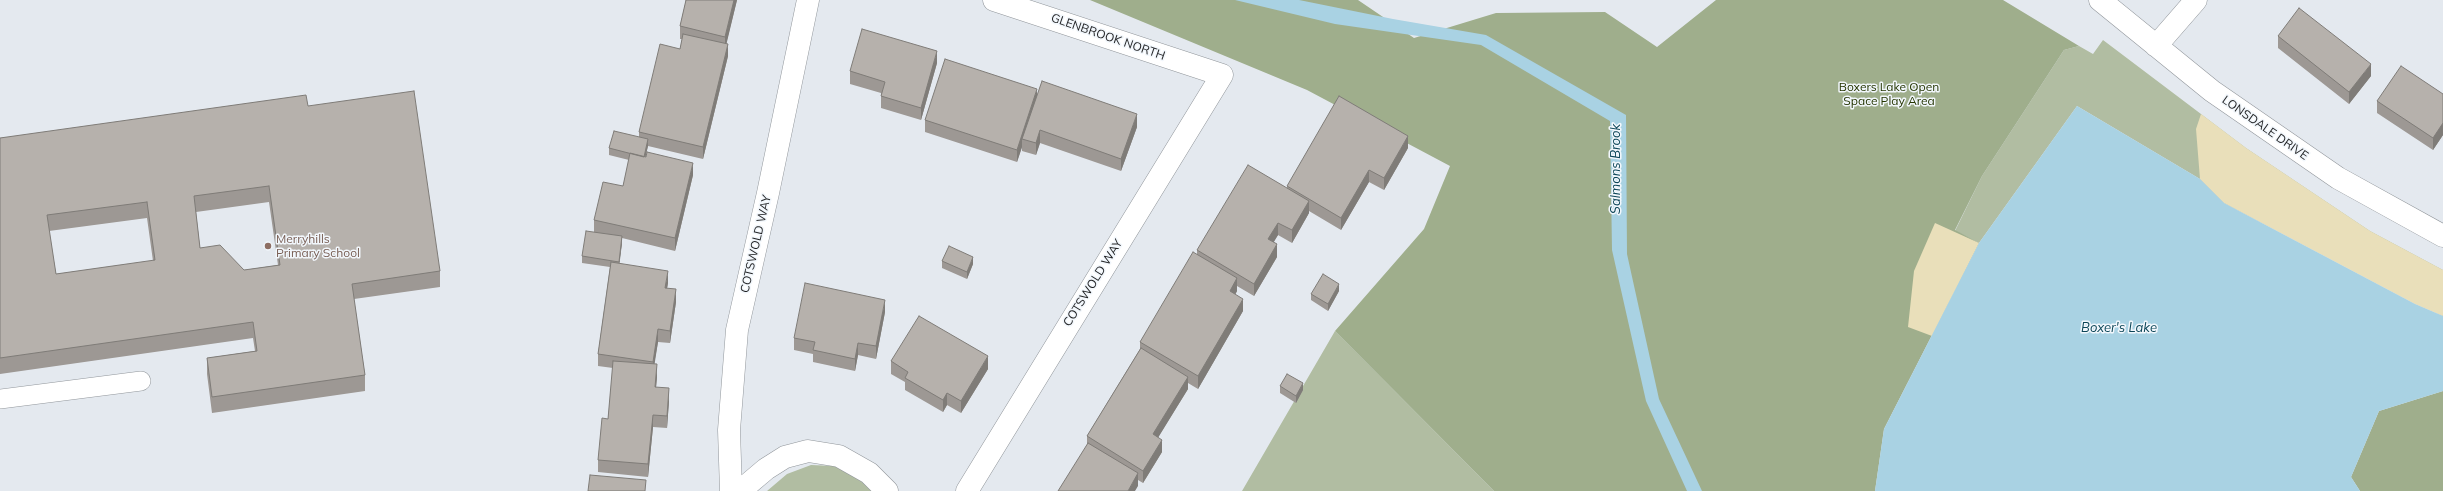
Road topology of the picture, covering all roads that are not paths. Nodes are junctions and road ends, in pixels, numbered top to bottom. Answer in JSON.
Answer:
{"nodes":[{"id":1,"x":808,"y":0,"type":"edge"},
{"id":2,"x":994,"y":0,"type":"edge"},
{"id":3,"x":2100,"y":0,"type":"edge"},
{"id":4,"x":2196,"y":0,"type":"edge"},
{"id":5,"x":2156,"y":46,"type":"junction"},
{"id":6,"x":1222,"y":76,"type":"joint"},
{"id":7,"x":2443,"y":236,"type":"edge"},
{"id":8,"x":141,"y":382,"type":"dead end"},
{"id":9,"x":0,"y":399,"type":"edge"},
{"id":10,"x":731,"y":491,"type":"edge"},
{"id":11,"x":740,"y":491,"type":"edge"},
{"id":12,"x":887,"y":491,"type":"edge"},
{"id":13,"x":967,"y":491,"type":"edge"}],
"edges":[{"from":1,"to":10,"type":"street","name":"COTSWOLD WAY"},
{"from":2,"to":6,"type":"street","name":"GLENBROOK NORTH"},
{"from":3,"to":5,"type":"street","name":"LONSDALE DRIVE"},
{"from":4,"to":5,"type":"street"},
{"from":5,"to":7,"type":"street","name":"LONSDALE DRIVE"},
{"from":6,"to":13,"type":"street","name":"COTSWOLD WAY"},
{"from":8,"to":9,"type":"lane"},
{"from":11,"to":12,"type":"street"}]}
